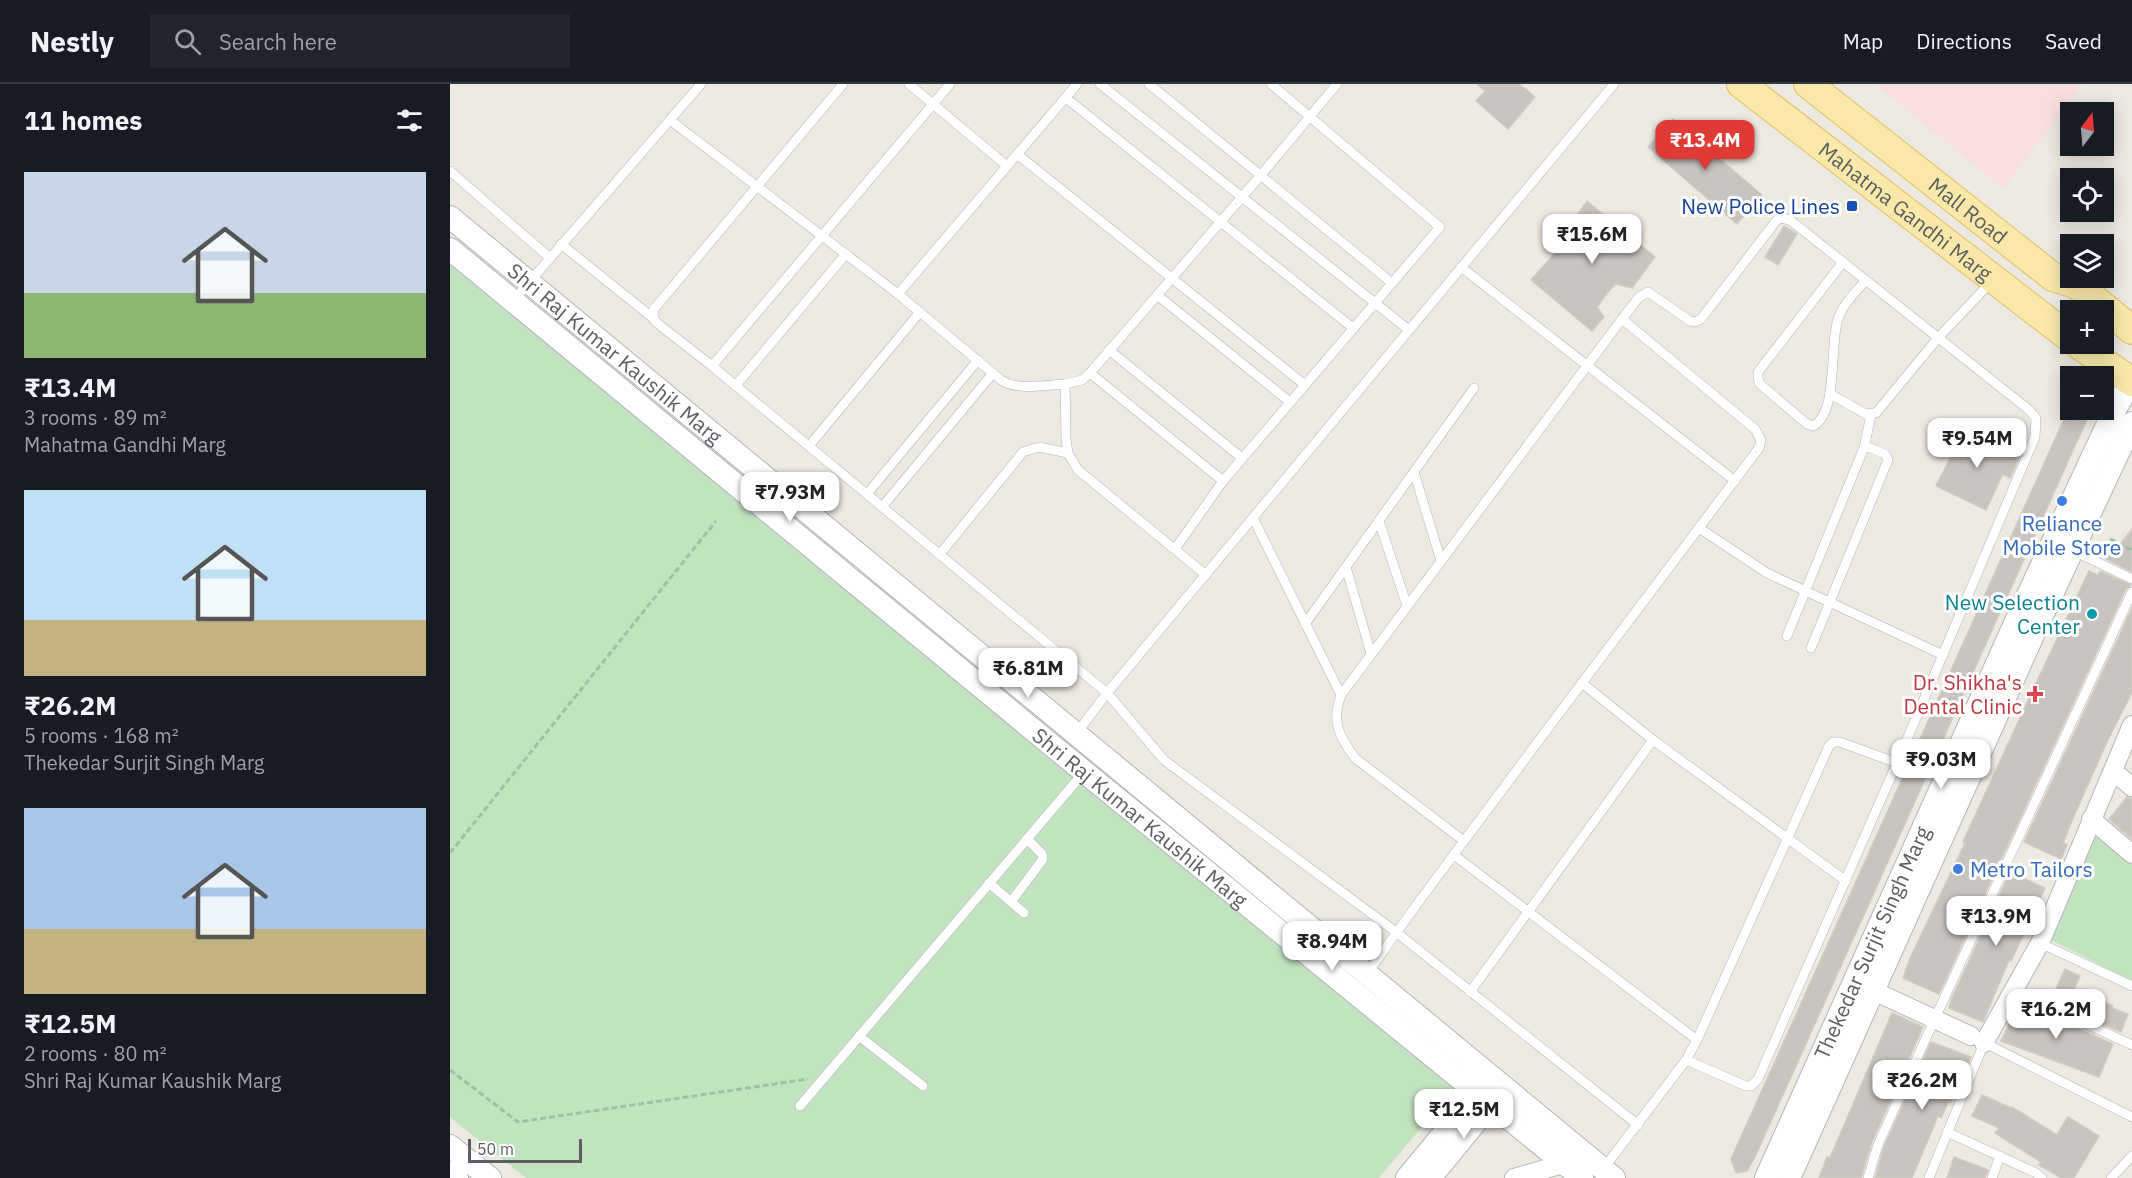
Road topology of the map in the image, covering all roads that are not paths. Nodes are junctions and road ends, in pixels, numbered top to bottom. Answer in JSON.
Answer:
{"nodes":[{"id":1,"x":701,"y":84,"type":"edge"},
{"id":2,"x":843,"y":84,"type":"edge"},
{"id":3,"x":909,"y":84,"type":"edge"},
{"id":4,"x":950,"y":84,"type":"edge"},
{"id":5,"x":1077,"y":84,"type":"edge"},
{"id":6,"x":1100,"y":84,"type":"edge"},
{"id":7,"x":1149,"y":84,"type":"edge"},
{"id":8,"x":1271,"y":84,"type":"edge"},
{"id":9,"x":1337,"y":84,"type":"edge"},
{"id":10,"x":1614,"y":84,"type":"edge"},
{"id":11,"x":1741,"y":84,"type":"edge"},
{"id":12,"x":1808,"y":84,"type":"edge"},
{"id":13,"x":1066,"y":98,"type":"junction"},
{"id":14,"x":933,"y":104,"type":"junction"},
{"id":15,"x":1309,"y":117,"type":"junction"},
{"id":16,"x":670,"y":120,"type":"junction"},
{"id":17,"x":1017,"y":154,"type":"junction"},
{"id":18,"x":1007,"y":166,"type":"junction"},
{"id":19,"x":450,"y":171,"type":"edge"},
{"id":20,"x":1261,"y":175,"type":"junction"},
{"id":21,"x":757,"y":186,"type":"junction"},
{"id":22,"x":1242,"y":196,"type":"junction"},
{"id":23,"x":450,"y":217,"type":"edge"},
{"id":24,"x":1221,"y":222,"type":"junction"},
{"id":25,"x":822,"y":236,"type":"junction"},
{"id":26,"x":561,"y":244,"type":"junction"},
{"id":27,"x":450,"y":249,"type":"edge"},
{"id":28,"x":846,"y":254,"type":"junction"},
{"id":29,"x":550,"y":258,"type":"junction"},
{"id":30,"x":1844,"y":262,"type":"junction"},
{"id":31,"x":1461,"y":267,"type":"junction"},
{"id":32,"x":1172,"y":278,"type":"junction"},
{"id":33,"x":1866,"y":280,"type":"junction"},
{"id":34,"x":1993,"y":280,"type":"junction"},
{"id":35,"x":530,"y":281,"type":"junction"},
{"id":36,"x":1392,"y":283,"type":"junction"},
{"id":37,"x":898,"y":294,"type":"junction"},
{"id":38,"x":1157,"y":295,"type":"junction"},
{"id":39,"x":513,"y":301,"type":"junction"},
{"id":40,"x":1375,"y":303,"type":"junction"},
{"id":41,"x":920,"y":312,"type":"junction"},
{"id":42,"x":653,"y":318,"type":"junction"},
{"id":43,"x":1622,"y":319,"type":"junction"},
{"id":44,"x":1353,"y":328,"type":"junction"},
{"id":45,"x":1409,"y":330,"type":"junction"},
{"id":46,"x":2060,"y":330,"type":"edge"},
{"id":47,"x":2132,"y":330,"type":"edge"},
{"id":48,"x":1938,"y":338,"type":"junction"},
{"id":49,"x":1109,"y":351,"type":"junction"},
{"id":50,"x":2093,"y":354,"type":"edge"},
{"id":51,"x":978,"y":360,"type":"junction"},
{"id":52,"x":1588,"y":365,"type":"junction"},
{"id":53,"x":712,"y":366,"type":"junction"},
{"id":54,"x":1090,"y":372,"type":"junction"},
{"id":55,"x":993,"y":373,"type":"junction"},
{"id":56,"x":2132,"y":381,"type":"edge"},
{"id":57,"x":1065,"y":384,"type":"junction"},
{"id":58,"x":1305,"y":385,"type":"junction"},
{"id":59,"x":736,"y":386,"type":"junction"},
{"id":60,"x":1474,"y":387,"type":"dead end"},
{"id":61,"x":1830,"y":394,"type":"junction"},
{"id":62,"x":670,"y":397,"type":"junction"},
{"id":63,"x":1290,"y":402,"type":"junction"},
{"id":64,"x":1871,"y":415,"type":"junction"},
{"id":65,"x":652,"y":417,"type":"junction"},
{"id":66,"x":2132,"y":423,"type":"edge"},
{"id":67,"x":809,"y":446,"type":"junction"},
{"id":68,"x":1864,"y":448,"type":"junction"},
{"id":69,"x":1068,"y":453,"type":"junction"},
{"id":70,"x":1242,"y":458,"type":"junction"},
{"id":71,"x":1414,"y":472,"type":"junction"},
{"id":72,"x":1223,"y":481,"type":"junction"},
{"id":73,"x":1735,"y":481,"type":"junction"},
{"id":74,"x":867,"y":494,"type":"junction"},
{"id":75,"x":882,"y":507,"type":"junction"},
{"id":76,"x":1253,"y":518,"type":"junction"},
{"id":77,"x":1379,"y":521,"type":"junction"},
{"id":78,"x":1699,"y":528,"type":"junction"},
{"id":79,"x":1175,"y":549,"type":"junction"},
{"id":80,"x":2072,"y":550,"type":"junction"},
{"id":81,"x":940,"y":554,"type":"junction"},
{"id":82,"x":1441,"y":561,"type":"junction"},
{"id":83,"x":1346,"y":567,"type":"junction"},
{"id":84,"x":1206,"y":575,"type":"junction"},
{"id":85,"x":2132,"y":579,"type":"edge"},
{"id":86,"x":1805,"y":591,"type":"junction"},
{"id":87,"x":2132,"y":592,"type":"edge"},
{"id":88,"x":1829,"y":602,"type":"junction"},
{"id":89,"x":1407,"y":606,"type":"junction"},
{"id":90,"x":1305,"y":624,"type":"junction"},
{"id":91,"x":1787,"y":636,"type":"dead end"},
{"id":92,"x":1810,"y":648,"type":"dead end"},
{"id":93,"x":1371,"y":654,"type":"junction"},
{"id":94,"x":1943,"y":655,"type":"junction"},
{"id":95,"x":1582,"y":684,"type":"junction"},
{"id":96,"x":1107,"y":693,"type":"junction"},
{"id":97,"x":1341,"y":695,"type":"junction"},
{"id":98,"x":2132,"y":725,"type":"edge"},
{"id":99,"x":1076,"y":734,"type":"junction"},
{"id":100,"x":1653,"y":740,"type":"junction"},
{"id":101,"x":1060,"y":752,"type":"junction"},
{"id":102,"x":1897,"y":764,"type":"junction"},
{"id":103,"x":2113,"y":771,"type":"junction"},
{"id":104,"x":1084,"y":772,"type":"junction"},
{"id":105,"x":2132,"y":787,"type":"edge"},
{"id":106,"x":2091,"y":819,"type":"junction"},
{"id":107,"x":1788,"y":837,"type":"junction"},
{"id":108,"x":1027,"y":839,"type":"junction"},
{"id":109,"x":1464,"y":841,"type":"junction"},
{"id":110,"x":2132,"y":854,"type":"edge"},
{"id":111,"x":1454,"y":855,"type":"junction"},
{"id":112,"x":1846,"y":880,"type":"junction"},
{"id":113,"x":989,"y":883,"type":"junction"},
{"id":114,"x":1011,"y":902,"type":"junction"},
{"id":115,"x":1528,"y":912,"type":"junction"},
{"id":116,"x":1024,"y":913,"type":"dead end"},
{"id":117,"x":1396,"y":932,"type":"junction"},
{"id":118,"x":2040,"y":943,"type":"junction"},
{"id":119,"x":1367,"y":975,"type":"junction"},
{"id":120,"x":1863,"y":986,"type":"junction"},
{"id":121,"x":2132,"y":986,"type":"edge"},
{"id":122,"x":2013,"y":990,"type":"junction"},
{"id":123,"x":1470,"y":992,"type":"junction"},
{"id":124,"x":1935,"y":1018,"type":"junction"},
{"id":125,"x":859,"y":1036,"type":"junction"},
{"id":126,"x":1977,"y":1039,"type":"junction"},
{"id":127,"x":1697,"y":1040,"type":"junction"},
{"id":128,"x":2132,"y":1045,"type":"edge"},
{"id":129,"x":1686,"y":1059,"type":"junction"},
{"id":130,"x":923,"y":1086,"type":"dead end"},
{"id":131,"x":1491,"y":1090,"type":"junction"},
{"id":132,"x":800,"y":1106,"type":"dead end"},
{"id":133,"x":2132,"y":1117,"type":"edge"},
{"id":134,"x":1638,"y":1125,"type":"junction"},
{"id":135,"x":1947,"y":1132,"type":"junction"},
{"id":136,"x":1437,"y":1141,"type":"junction"},
{"id":137,"x":450,"y":1146,"type":"edge"},
{"id":138,"x":2000,"y":1156,"type":"junction"},
{"id":139,"x":2131,"y":1158,"type":"edge"},
{"id":140,"x":1563,"y":1164,"type":"junction"},
{"id":141,"x":450,"y":1172,"type":"edge"},
{"id":142,"x":1438,"y":1173,"type":"edge"},
{"id":143,"x":1600,"y":1175,"type":"edge"},
{"id":144,"x":458,"y":1178,"type":"edge"},
{"id":145,"x":490,"y":1178,"type":"edge"},
{"id":146,"x":1407,"y":1178,"type":"edge"},
{"id":147,"x":1514,"y":1178,"type":"edge"},
{"id":148,"x":1766,"y":1178,"type":"edge"},
{"id":149,"x":1789,"y":1178,"type":"edge"},
{"id":150,"x":1868,"y":1178,"type":"edge"},
{"id":151,"x":1929,"y":1178,"type":"edge"},
{"id":152,"x":1992,"y":1178,"type":"edge"},
{"id":153,"x":2042,"y":1178,"type":"edge"},
{"id":154,"x":2111,"y":1178,"type":"edge"}],
"edges":[{"from":1,"to":16,"type":"lane"},
{"from":2,"to":21,"type":"lane"},
{"from":3,"to":14,"type":"lane"},
{"from":4,"to":14,"type":"lane"},
{"from":5,"to":13,"type":"lane"},
{"from":6,"to":22,"type":"lane"},
{"from":7,"to":20,"type":"lane"},
{"from":8,"to":15,"type":"lane"},
{"from":9,"to":15,"type":"lane"},
{"from":10,"to":31,"type":"lane"},
{"from":11,"to":34,"type":"main road","name":"Mahatma Gandhi Marg"},
{"from":12,"to":47,"type":"main road","name":"Mall Road"},
{"from":13,"to":17,"type":"lane"},
{"from":13,"to":24,"type":"lane"},
{"from":14,"to":18,"type":"lane"},
{"from":14,"to":25,"type":"lane"},
{"from":15,"to":20,"type":"lane"},
{"from":15,"to":36,"type":"lane"},
{"from":16,"to":21,"type":"lane"},
{"from":16,"to":26,"type":"lane"},
{"from":17,"to":18,"type":"lane"},
{"from":17,"to":32,"type":"lane"},
{"from":18,"to":37,"type":"lane"},
{"from":19,"to":29,"type":"lane"},
{"from":20,"to":22,"type":"lane"},
{"from":20,"to":36,"type":"lane"},
{"from":21,"to":25,"type":"lane"},
{"from":21,"to":42,"type":"lane"},
{"from":22,"to":24,"type":"lane"},
{"from":22,"to":40,"type":"lane"},
{"from":23,"to":35,"type":"street","name":"Shri Raj Kumar Kaushik Marg"},
{"from":24,"to":32,"type":"lane"},
{"from":24,"to":44,"type":"lane"},
{"from":25,"to":28,"type":"lane"},
{"from":25,"to":53,"type":"lane"},
{"from":26,"to":29,"type":"lane"},
{"from":26,"to":42,"type":"lane"},
{"from":27,"to":39,"type":"street","name":"Shri Raj Kumar Kaushik Marg"},
{"from":28,"to":37,"type":"lane"},
{"from":28,"to":59,"type":"lane"},
{"from":29,"to":35,"type":"lane"},
{"from":30,"to":33,"type":"lane"},
{"from":30,"to":43,"type":"lane"},
{"from":30,"to":61,"type":"lane"},
{"from":31,"to":45,"type":"lane"},
{"from":31,"to":52,"type":"lane"},
{"from":32,"to":38,"type":"lane"},
{"from":32,"to":58,"type":"lane"},
{"from":33,"to":48,"type":"lane"},
{"from":33,"to":61,"type":"lane"},
{"from":34,"to":46,"type":"main road","name":"Mahatma Gandhi Marg"},
{"from":34,"to":48,"type":"lane"},
{"from":35,"to":39,"type":"lane"},
{"from":35,"to":62,"type":"street","name":"Shri Raj Kumar Kaushik Marg"},
{"from":36,"to":40,"type":"lane"},
{"from":37,"to":41,"type":"lane"},
{"from":38,"to":49,"type":"lane"},
{"from":38,"to":63,"type":"lane"},
{"from":39,"to":65,"type":"street","name":"Shri Raj Kumar Kaushik Marg"},
{"from":40,"to":44,"type":"lane"},
{"from":40,"to":45,"type":"lane"},
{"from":41,"to":51,"type":"lane"},
{"from":41,"to":67,"type":"lane"},
{"from":42,"to":53,"type":"lane"},
{"from":43,"to":52,"type":"lane"},
{"from":43,"to":73,"type":"lane"},
{"from":44,"to":58,"type":"lane"},
{"from":45,"to":76,"type":"lane"},
{"from":48,"to":64,"type":"lane"},
{"from":48,"to":94,"type":"lane"},
{"from":49,"to":54,"type":"lane"},
{"from":49,"to":70,"type":"lane"},
{"from":50,"to":56,"type":"main road"},
{"from":51,"to":55,"type":"lane"},
{"from":51,"to":74,"type":"lane"},
{"from":52,"to":73,"type":"lane"},
{"from":52,"to":82,"type":"lane"},
{"from":53,"to":59,"type":"lane"},
{"from":54,"to":57,"type":"lane"},
{"from":54,"to":72,"type":"lane"},
{"from":55,"to":57,"type":"lane"},
{"from":55,"to":75,"type":"lane"},
{"from":56,"to":120,"type":"street","name":"Thekedar Surjit Singh Marg"},
{"from":57,"to":69,"type":"lane"},
{"from":58,"to":63,"type":"lane"},
{"from":59,"to":67,"type":"lane"},
{"from":60,"to":71,"type":"lane"},
{"from":61,"to":64,"type":"lane"},
{"from":62,"to":65,"type":"street"},
{"from":62,"to":99,"type":"street","name":"Shri Raj Kumar Kaushik Marg"},
{"from":63,"to":70,"type":"lane"},
{"from":64,"to":68,"type":"lane"},
{"from":65,"to":101,"type":"street","name":"Shri Raj Kumar Kaushik Marg"},
{"from":66,"to":80,"type":"street","name":"Thekedar Surjit Singh Marg"},
{"from":67,"to":74,"type":"lane"},
{"from":68,"to":86,"type":"lane"},
{"from":68,"to":88,"type":"lane"},
{"from":69,"to":79,"type":"lane"},
{"from":69,"to":81,"type":"lane"},
{"from":70,"to":72,"type":"lane"},
{"from":71,"to":77,"type":"lane"},
{"from":71,"to":82,"type":"lane"},
{"from":72,"to":79,"type":"lane"},
{"from":73,"to":78,"type":"lane"},
{"from":74,"to":75,"type":"lane"},
{"from":75,"to":81,"type":"lane"},
{"from":76,"to":84,"type":"lane"},
{"from":76,"to":90,"type":"lane"},
{"from":77,"to":83,"type":"lane"},
{"from":77,"to":89,"type":"lane"},
{"from":78,"to":86,"type":"lane"},
{"from":78,"to":95,"type":"lane"},
{"from":79,"to":84,"type":"lane"},
{"from":80,"to":85,"type":"lane"},
{"from":80,"to":120,"type":"street","name":"Thekedar Surjit Singh Marg"},
{"from":81,"to":96,"type":"lane"},
{"from":82,"to":89,"type":"lane"},
{"from":83,"to":90,"type":"lane"},
{"from":83,"to":93,"type":"lane"},
{"from":84,"to":96,"type":"lane"},
{"from":86,"to":88,"type":"lane"},
{"from":86,"to":91,"type":"lane"},
{"from":87,"to":124,"type":"lane"},
{"from":88,"to":92,"type":"lane"},
{"from":88,"to":94,"type":"lane"},
{"from":89,"to":93,"type":"lane"},
{"from":90,"to":97,"type":"lane"},
{"from":93,"to":97,"type":"lane"},
{"from":94,"to":102,"type":"lane"},
{"from":95,"to":100,"type":"lane"},
{"from":95,"to":109,"type":"lane"},
{"from":96,"to":99,"type":"lane"},
{"from":96,"to":117,"type":"lane"},
{"from":97,"to":109,"type":"lane"},
{"from":98,"to":103,"type":"street"},
{"from":99,"to":101,"type":"street"},
{"from":99,"to":119,"type":"street","name":"Shri Raj Kumar Kaushik Marg"},
{"from":100,"to":107,"type":"lane"},
{"from":100,"to":115,"type":"lane"},
{"from":101,"to":104,"type":"street","name":"Shri Raj Kumar Kaushik Marg"},
{"from":102,"to":107,"type":"lane"},
{"from":102,"to":112,"type":"lane"},
{"from":103,"to":105,"type":"street"},
{"from":103,"to":106,"type":"street"},
{"from":104,"to":108,"type":"lane"},
{"from":104,"to":131,"type":"street","name":"Shri Raj Kumar Kaushik Marg"},
{"from":106,"to":110,"type":"street"},
{"from":106,"to":118,"type":"street"},
{"from":107,"to":112,"type":"lane"},
{"from":107,"to":127,"type":"lane"},
{"from":108,"to":113,"type":"lane"},
{"from":108,"to":114,"type":"lane"},
{"from":109,"to":111,"type":"lane"},
{"from":111,"to":115,"type":"lane"},
{"from":111,"to":117,"type":"lane"},
{"from":112,"to":129,"type":"lane"},
{"from":113,"to":114,"type":"lane"},
{"from":113,"to":125,"type":"lane"},
{"from":114,"to":116,"type":"lane"},
{"from":115,"to":123,"type":"lane"},
{"from":115,"to":127,"type":"lane"},
{"from":117,"to":119,"type":"lane"},
{"from":117,"to":123,"type":"lane"},
{"from":118,"to":121,"type":"lane"},
{"from":118,"to":122,"type":"street"},
{"from":119,"to":131,"type":"street","name":"Shri Raj Kumar Kaushik Marg"},
{"from":120,"to":124,"type":"street"},
{"from":120,"to":148,"type":"street","name":"Thekedar Surjit Singh Marg"},
{"from":120,"to":149,"type":"street","name":"Thekedar Surjit Singh Marg"},
{"from":122,"to":126,"type":"street"},
{"from":122,"to":128,"type":"lane"},
{"from":123,"to":134,"type":"lane"},
{"from":124,"to":126,"type":"street"},
{"from":124,"to":150,"type":"lane"},
{"from":125,"to":130,"type":"lane"},
{"from":125,"to":132,"type":"lane"},
{"from":126,"to":133,"type":"lane"},
{"from":126,"to":135,"type":"lane"},
{"from":127,"to":129,"type":"lane"},
{"from":129,"to":134,"type":"lane"},
{"from":131,"to":136,"type":"street"},
{"from":131,"to":140,"type":"street","name":"Shri Raj Kumar Kaushik Marg"},
{"from":131,"to":142,"type":"street"},
{"from":131,"to":143,"type":"street","name":"Shri Raj Kumar Kaushik Marg"},
{"from":134,"to":143,"type":"lane"},
{"from":135,"to":138,"type":"lane"},
{"from":135,"to":151,"type":"lane"},
{"from":136,"to":142,"type":"street"},
{"from":136,"to":146,"type":"street"},
{"from":137,"to":145,"type":"street"},
{"from":138,"to":152,"type":"lane"},
{"from":138,"to":153,"type":"lane"},
{"from":139,"to":154,"type":"lane"},
{"from":140,"to":143,"type":"street","name":"Shri Raj Kumar Kaushik Marg"},
{"from":140,"to":147,"type":"street"},
{"from":141,"to":144,"type":"street"}]}
